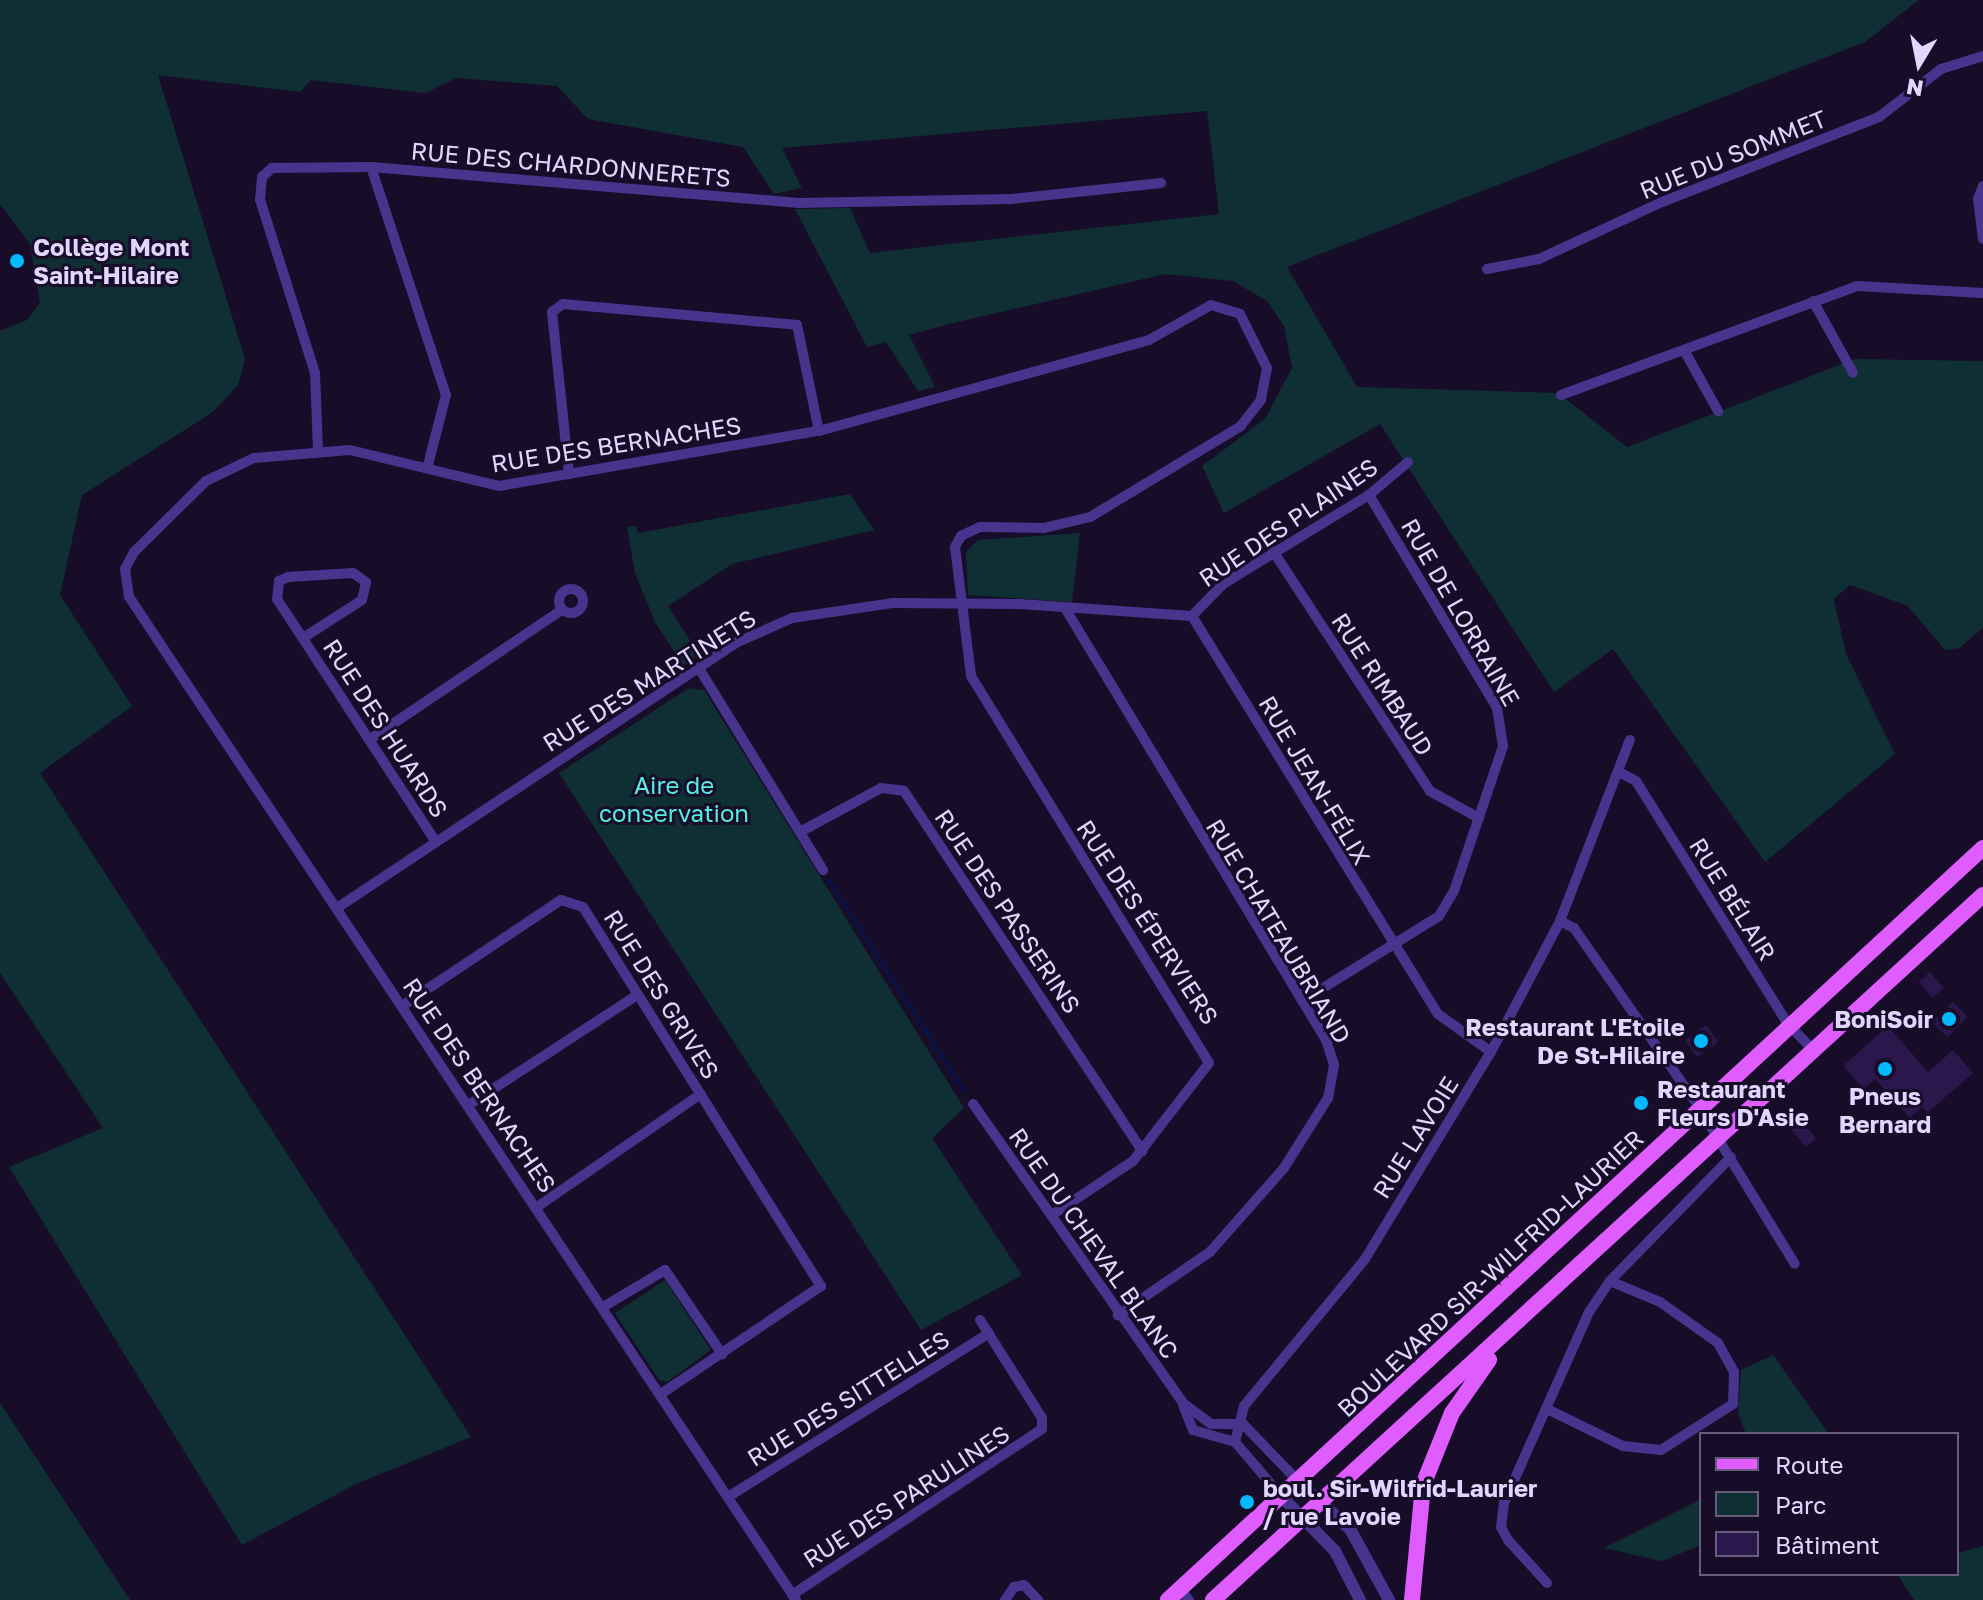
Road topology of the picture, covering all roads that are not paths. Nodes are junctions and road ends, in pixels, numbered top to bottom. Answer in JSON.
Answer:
{"nodes":[{"id":1,"x":1983,"y":56,"type":"edge"},
{"id":2,"x":371,"y":167,"type":"junction"},
{"id":3,"x":1161,"y":183,"type":"dead end"},
{"id":4,"x":1983,"y":186,"type":"edge"},
{"id":5,"x":1983,"y":239,"type":"edge"},
{"id":6,"x":1487,"y":269,"type":"dead end"},
{"id":7,"x":1983,"y":293,"type":"edge"},
{"id":8,"x":1813,"y":301,"type":"junction"},
{"id":9,"x":1685,"y":352,"type":"junction"},
{"id":10,"x":1853,"y":373,"type":"dead end"},
{"id":11,"x":1561,"y":395,"type":"dead end"},
{"id":12,"x":1718,"y":411,"type":"dead end"},
{"id":13,"x":819,"y":431,"type":"junction"},
{"id":14,"x":318,"y":450,"type":"junction"},
{"id":15,"x":1408,"y":462,"type":"dead end"},
{"id":16,"x":427,"y":469,"type":"junction"},
{"id":17,"x":569,"y":474,"type":"junction"},
{"id":18,"x":1369,"y":495,"type":"junction"},
{"id":19,"x":1273,"y":551,"type":"junction"},
{"id":20,"x":959,"y":605,"type":"junction"},
{"id":21,"x":1065,"y":608,"type":"junction"},
{"id":22,"x":562,"y":610,"type":"dead end"},
{"id":23,"x":1192,"y":616,"type":"junction"},
{"id":24,"x":303,"y":638,"type":"junction"},
{"id":25,"x":700,"y":670,"type":"junction"},
{"id":26,"x":369,"y":740,"type":"junction"},
{"id":27,"x":1630,"y":740,"type":"dead end"},
{"id":28,"x":1619,"y":772,"type":"junction"},
{"id":29,"x":1479,"y":818,"type":"junction"},
{"id":30,"x":800,"y":832,"type":"junction"},
{"id":31,"x":435,"y":840,"type":"junction"},
{"id":32,"x":1983,"y":848,"type":"edge"},
{"id":33,"x":823,"y":870,"type":"dead end"},
{"id":34,"x":1983,"y":895,"type":"edge"},
{"id":35,"x":340,"y":906,"type":"junction"},
{"id":36,"x":1560,"y":921,"type":"junction"},
{"id":37,"x":1393,"y":947,"type":"junction"},
{"id":38,"x":637,"y":995,"type":"junction"},
{"id":39,"x":1302,"y":1001,"type":"junction"},
{"id":40,"x":402,"y":1006,"type":"junction"},
{"id":41,"x":1787,"y":1023,"type":"junction"},
{"id":42,"x":1813,"y":1050,"type":"junction"},
{"id":43,"x":1491,"y":1052,"type":"junction"},
{"id":44,"x":701,"y":1094,"type":"junction"},
{"id":45,"x":470,"y":1104,"type":"junction"},
{"id":46,"x":973,"y":1104,"type":"dead end"},
{"id":47,"x":1698,"y":1106,"type":"junction"},
{"id":48,"x":1717,"y":1135,"type":"junction"},
{"id":49,"x":1142,"y":1151,"type":"junction"},
{"id":50,"x":1731,"y":1157,"type":"junction"},
{"id":51,"x":537,"y":1207,"type":"junction"},
{"id":52,"x":1052,"y":1215,"type":"junction"},
{"id":53,"x":1795,"y":1264,"type":"dead end"},
{"id":54,"x":1610,"y":1281,"type":"junction"},
{"id":55,"x":603,"y":1307,"type":"junction"},
{"id":56,"x":1527,"y":1314,"type":"junction"},
{"id":57,"x":1118,"y":1315,"type":"junction"},
{"id":58,"x":980,"y":1320,"type":"dead end"},
{"id":59,"x":989,"y":1333,"type":"junction"},
{"id":60,"x":722,"y":1354,"type":"junction"},
{"id":61,"x":661,"y":1394,"type":"junction"},
{"id":62,"x":1183,"y":1403,"type":"junction"},
{"id":63,"x":1547,"y":1409,"type":"junction"},
{"id":64,"x":1238,"y":1422,"type":"junction"},
{"id":65,"x":1235,"y":1442,"type":"junction"},
{"id":66,"x":1299,"y":1482,"type":"junction"},
{"id":67,"x":728,"y":1497,"type":"junction"},
{"id":68,"x":1283,"y":1498,"type":"junction"},
{"id":69,"x":1321,"y":1502,"type":"junction"},
{"id":70,"x":1303,"y":1520,"type":"junction"},
{"id":71,"x":1547,"y":1583,"type":"dead end"},
{"id":72,"x":1179,"y":1596,"type":"edge"},
{"id":73,"x":794,"y":1597,"type":"edge"},
{"id":74,"x":1005,"y":1600,"type":"edge"},
{"id":75,"x":1038,"y":1600,"type":"edge"},
{"id":76,"x":1213,"y":1600,"type":"edge"},
{"id":77,"x":1360,"y":1600,"type":"edge"},
{"id":78,"x":1389,"y":1600,"type":"edge"},
{"id":79,"x":1412,"y":1600,"type":"edge"}],
"edges":[{"from":1,"to":6,"type":"street","name":"RUE DU SOMMET"},
{"from":2,"to":3,"type":"street","name":"RUE DES CHARDONNERETS"},
{"from":2,"to":14,"type":"street","name":"RUE DES CHARDONNERETS"},
{"from":2,"to":16,"type":"street"},
{"from":4,"to":5,"type":"street"},
{"from":7,"to":8,"type":"street"},
{"from":8,"to":9,"type":"street"},
{"from":8,"to":10,"type":"street"},
{"from":9,"to":11,"type":"street"},
{"from":9,"to":12,"type":"street"},
{"from":13,"to":17,"type":"street","name":"RUE DES BERNACHES"},
{"from":13,"to":17,"type":"street"},
{"from":13,"to":20,"type":"street","name":"RUE DES BERNACHES"},
{"from":14,"to":16,"type":"street","name":"RUE DES BERNACHES"},
{"from":14,"to":35,"type":"street","name":"RUE DES BERNACHES"},
{"from":15,"to":18,"type":"street","name":"RUE DES PLAINES"},
{"from":16,"to":17,"type":"street","name":"RUE DES BERNACHES"},
{"from":18,"to":19,"type":"street","name":"RUE DES PLAINES"},
{"from":18,"to":29,"type":"street","name":"RUE DE LORRAINE"},
{"from":19,"to":23,"type":"street","name":"RUE DES PLAINES"},
{"from":19,"to":29,"type":"street","name":"RUE RIMBAUD"},
{"from":20,"to":21,"type":"street","name":"RUE DES MARTINETS"},
{"from":20,"to":25,"type":"street","name":"RUE DES MARTINETS"},
{"from":20,"to":49,"type":"street","name":"RUE DES ÉPERVIERS"},
{"from":21,"to":23,"type":"street"},
{"from":21,"to":39,"type":"street","name":"RUE CHATEAUBRIAND"},
{"from":22,"to":26,"type":"street"},
{"from":23,"to":37,"type":"street","name":"RUE JEAN-FÉLIX"},
{"from":24,"to":24,"type":"street","name":"RUE DES HUARDS"},
{"from":24,"to":26,"type":"street","name":"RUE DES HUARDS"},
{"from":25,"to":30,"type":"street"},
{"from":25,"to":31,"type":"street","name":"RUE DES MARTINETS"},
{"from":26,"to":31,"type":"street","name":"RUE DES HUARDS"},
{"from":27,"to":28,"type":"street","name":"RUE LAVOIE"},
{"from":28,"to":36,"type":"street","name":"RUE LAVOIE"},
{"from":28,"to":41,"type":"street","name":"RUE BÉLAIR"},
{"from":29,"to":37,"type":"street","name":"RUE DE LORRAINE"},
{"from":30,"to":33,"type":"street"},
{"from":30,"to":49,"type":"street","name":"RUE DES PASSERINS"},
{"from":31,"to":35,"type":"street","name":"RUE DES MARTINETS"},
{"from":32,"to":41,"type":"main road","name":"BOULEVARD SIR-WILFRID-LAURIER"},
{"from":34,"to":42,"type":"main road"},
{"from":35,"to":40,"type":"street","name":"RUE DES BERNACHES"},
{"from":36,"to":43,"type":"street","name":"RUE LAVOIE"},
{"from":36,"to":47,"type":"street"},
{"from":37,"to":39,"type":"street","name":"RUE DE LORRAINE"},
{"from":37,"to":43,"type":"street","name":"RUE JEAN-FÉLIX"},
{"from":38,"to":40,"type":"street","name":"RUE DES GRIVES"},
{"from":38,"to":44,"type":"street","name":"RUE DES GRIVES"},
{"from":38,"to":45,"type":"street"},
{"from":39,"to":57,"type":"street","name":"RUE CHATEAUBRIAND"},
{"from":40,"to":45,"type":"street","name":"RUE DES BERNACHES"},
{"from":41,"to":42,"type":"street","name":"RUE BÉLAIR"},
{"from":41,"to":47,"type":"main road","name":"BOULEVARD SIR-WILFRID-LAURIER"},
{"from":42,"to":48,"type":"main road"},
{"from":43,"to":64,"type":"street","name":"RUE LAVOIE"},
{"from":44,"to":51,"type":"street"},
{"from":44,"to":60,"type":"street","name":"RUE DES GRIVES"},
{"from":45,"to":51,"type":"street","name":"RUE DES BERNACHES"},
{"from":46,"to":52,"type":"street","name":"RUE DU CHEVAL BLANC"},
{"from":47,"to":48,"type":"street"},
{"from":47,"to":66,"type":"main road","name":"BOULEVARD SIR-WILFRID-LAURIER"},
{"from":48,"to":50,"type":"street"},
{"from":48,"to":56,"type":"main road"},
{"from":49,"to":52,"type":"street","name":"RUE DES ÉPERVIERS"},
{"from":50,"to":53,"type":"street"},
{"from":50,"to":54,"type":"street"},
{"from":51,"to":55,"type":"street","name":"RUE DES BERNACHES"},
{"from":52,"to":57,"type":"street","name":"RUE DU CHEVAL BLANC"},
{"from":54,"to":63,"type":"street"},
{"from":54,"to":63,"type":"street"},
{"from":55,"to":60,"type":"street"},
{"from":55,"to":61,"type":"street","name":"RUE DES BERNACHES"},
{"from":56,"to":69,"type":"main road"},
{"from":56,"to":79,"type":"main road"},
{"from":57,"to":62,"type":"street","name":"RUE DU CHEVAL BLANC"},
{"from":58,"to":59,"type":"street"},
{"from":59,"to":67,"type":"street","name":"RUE DES SITTELLES"},
{"from":59,"to":73,"type":"street","name":"RUE DES PARULINES"},
{"from":60,"to":61,"type":"street"},
{"from":61,"to":67,"type":"street","name":"RUE DES BERNACHES"},
{"from":62,"to":64,"type":"street","name":"RUE DU CHEVAL BLANC"},
{"from":62,"to":65,"type":"street","name":"RUE DU CHEVAL BLANC"},
{"from":63,"to":71,"type":"street"},
{"from":64,"to":65,"type":"street","name":"RUE LAVOIE"},
{"from":64,"to":66,"type":"street"},
{"from":65,"to":68,"type":"street"},
{"from":66,"to":68,"type":"main road","name":"BOULEVARD SIR-WILFRID-LAURIER"},
{"from":66,"to":69,"type":"street"},
{"from":67,"to":73,"type":"street","name":"RUE DES BERNACHES"},
{"from":68,"to":70,"type":"street"},
{"from":68,"to":72,"type":"main road","name":"BOULEVARD SIR-WILFRID-LAURIER"},
{"from":69,"to":70,"type":"main road"},
{"from":69,"to":78,"type":"street"},
{"from":70,"to":76,"type":"main road"},
{"from":70,"to":77,"type":"street"},
{"from":74,"to":75,"type":"street"}]}
